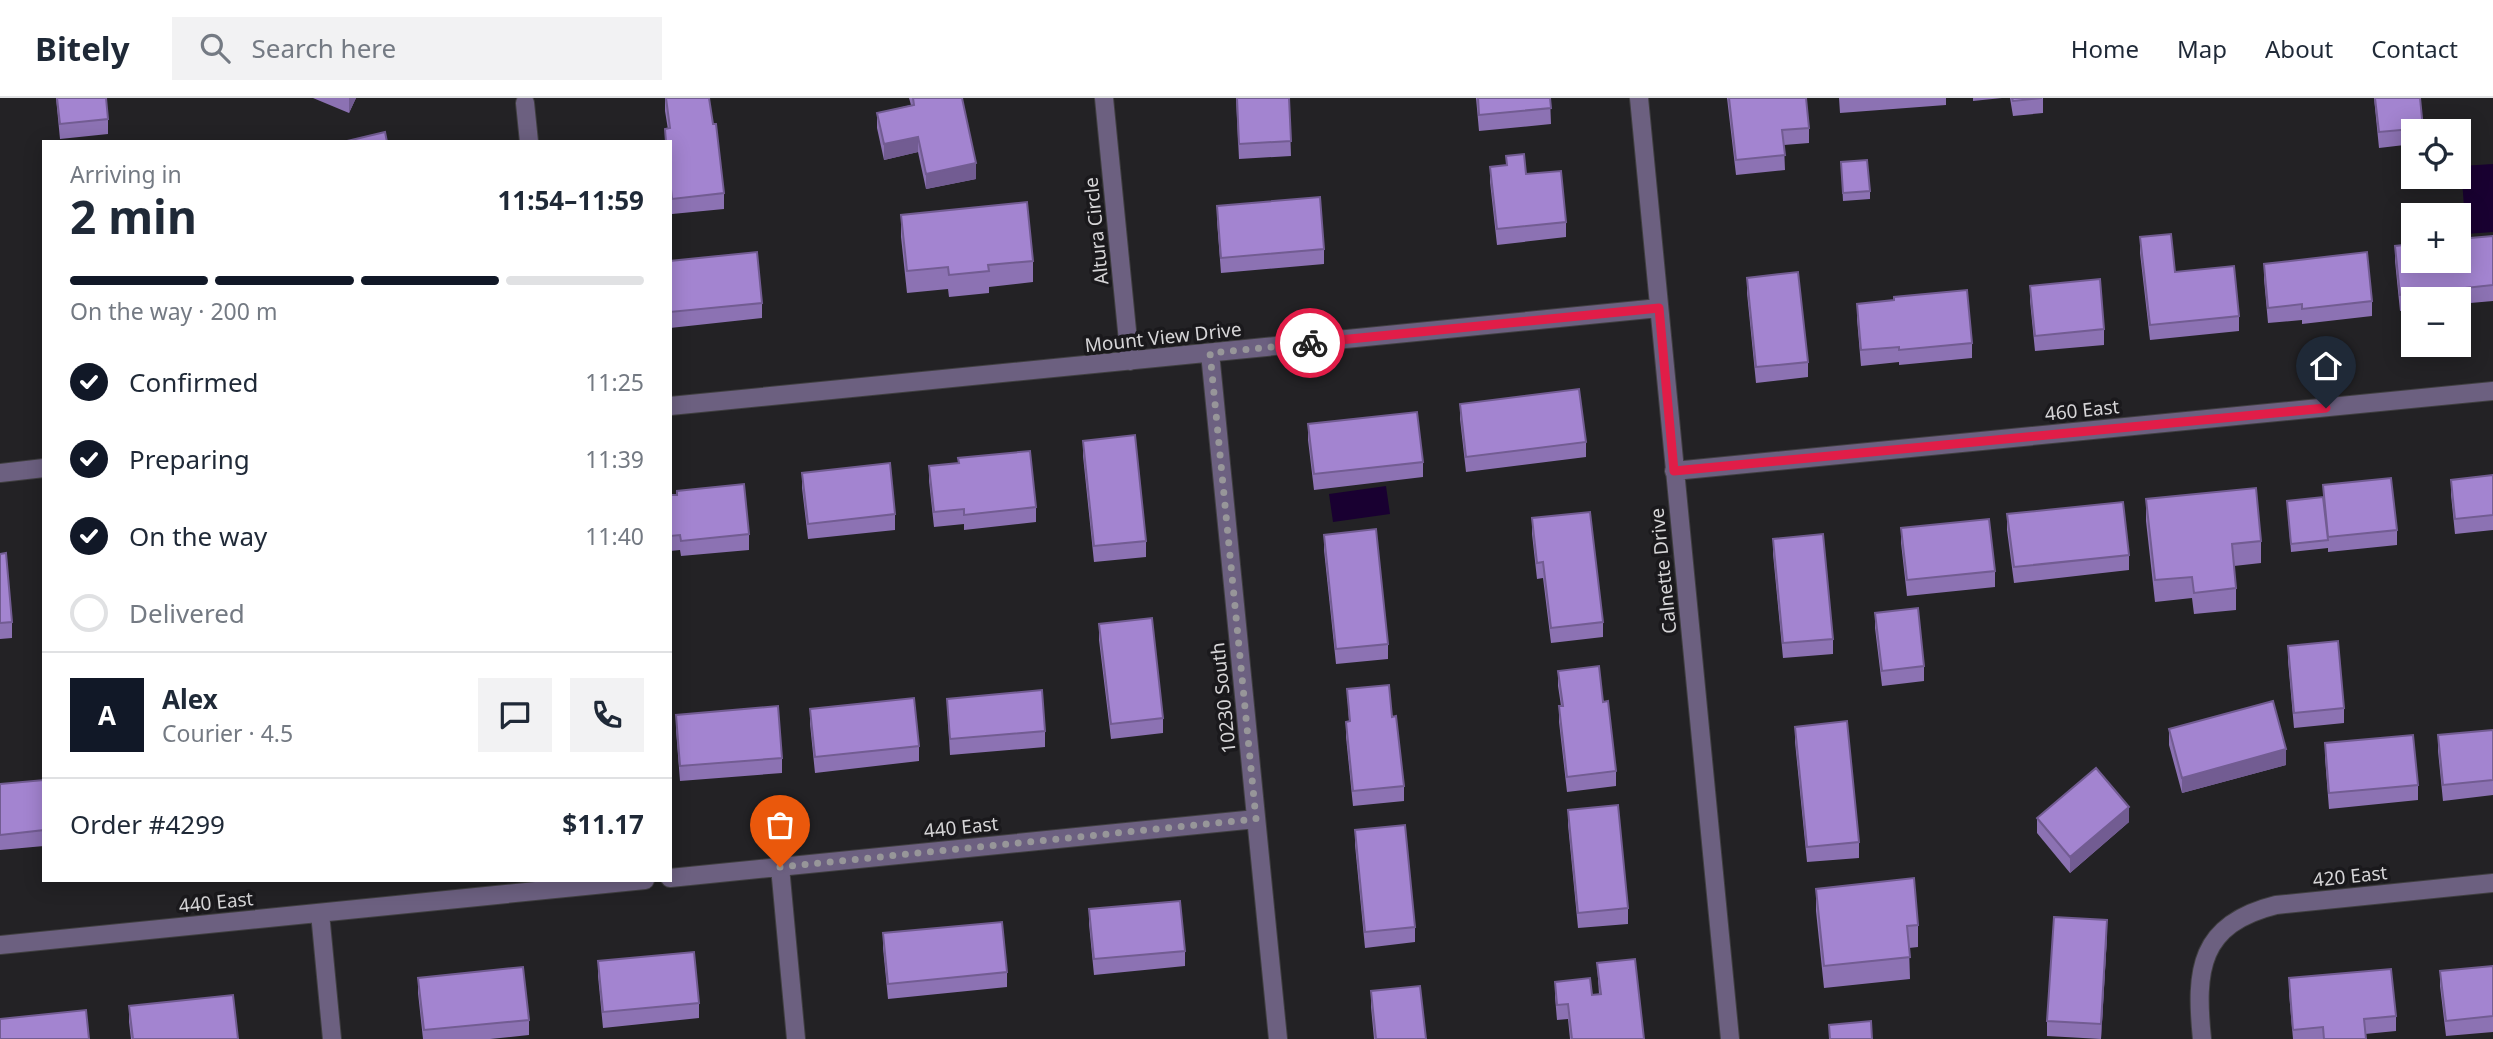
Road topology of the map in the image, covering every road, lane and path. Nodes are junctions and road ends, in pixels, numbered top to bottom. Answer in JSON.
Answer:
{"nodes":[{"id":1,"x":1104,"y":98,"type":"edge"},
{"id":2,"x":1639,"y":98,"type":"edge"},
{"id":3,"x":525,"y":103,"type":"dead end"},
{"id":4,"x":529,"y":140,"type":"edge"},
{"id":5,"x":1659,"y":308,"type":"junction"},
{"id":6,"x":1210,"y":353,"type":"junction"},
{"id":7,"x":1130,"y":361,"type":"junction"},
{"id":8,"x":2493,"y":391,"type":"edge"},
{"id":9,"x":672,"y":406,"type":"edge"},
{"id":10,"x":42,"y":468,"type":"edge"},
{"id":11,"x":1674,"y":471,"type":"junction"},
{"id":12,"x":0,"y":473,"type":"edge"},
{"id":13,"x":1256,"y":819,"type":"junction"},
{"id":14,"x":780,"y":867,"type":"junction"},
{"id":15,"x":672,"y":878,"type":"edge"},
{"id":16,"x":625,"y":882,"type":"edge"},
{"id":17,"x":2493,"y":883,"type":"edge"},
{"id":18,"x":320,"y":913,"type":"junction"},
{"id":19,"x":0,"y":945,"type":"edge"},
{"id":20,"x":332,"y":1039,"type":"edge"},
{"id":21,"x":796,"y":1039,"type":"edge"},
{"id":22,"x":1278,"y":1039,"type":"edge"},
{"id":23,"x":1730,"y":1039,"type":"edge"},
{"id":24,"x":2202,"y":1039,"type":"edge"}],
"edges":[{"from":1,"to":7,"type":"street","name":"Altura Circle"},
{"from":2,"to":5,"type":"street","name":"Calnette Drive"},
{"from":3,"to":4,"type":"street"},
{"from":5,"to":6,"type":"street","name":"Mount View Drive"},
{"from":5,"to":11,"type":"street","name":"Calnette Drive"},
{"from":6,"to":7,"type":"street","name":"Mount View Drive"},
{"from":6,"to":13,"type":"street","name":"10230 South"},
{"from":7,"to":9,"type":"street","name":"Mount View Drive"},
{"from":8,"to":11,"type":"street","name":"460 East"},
{"from":10,"to":12,"type":"street"},
{"from":11,"to":23,"type":"street","name":"Calnette Drive"},
{"from":13,"to":14,"type":"street","name":"440 East"},
{"from":13,"to":22,"type":"street","name":"10230 South"},
{"from":14,"to":15,"type":"street","name":"440 East"},
{"from":14,"to":21,"type":"street"},
{"from":16,"to":18,"type":"street","name":"440 East"},
{"from":17,"to":24,"type":"street","name":"420 East"},
{"from":18,"to":19,"type":"street","name":"440 East"},
{"from":18,"to":20,"type":"street"}]}
